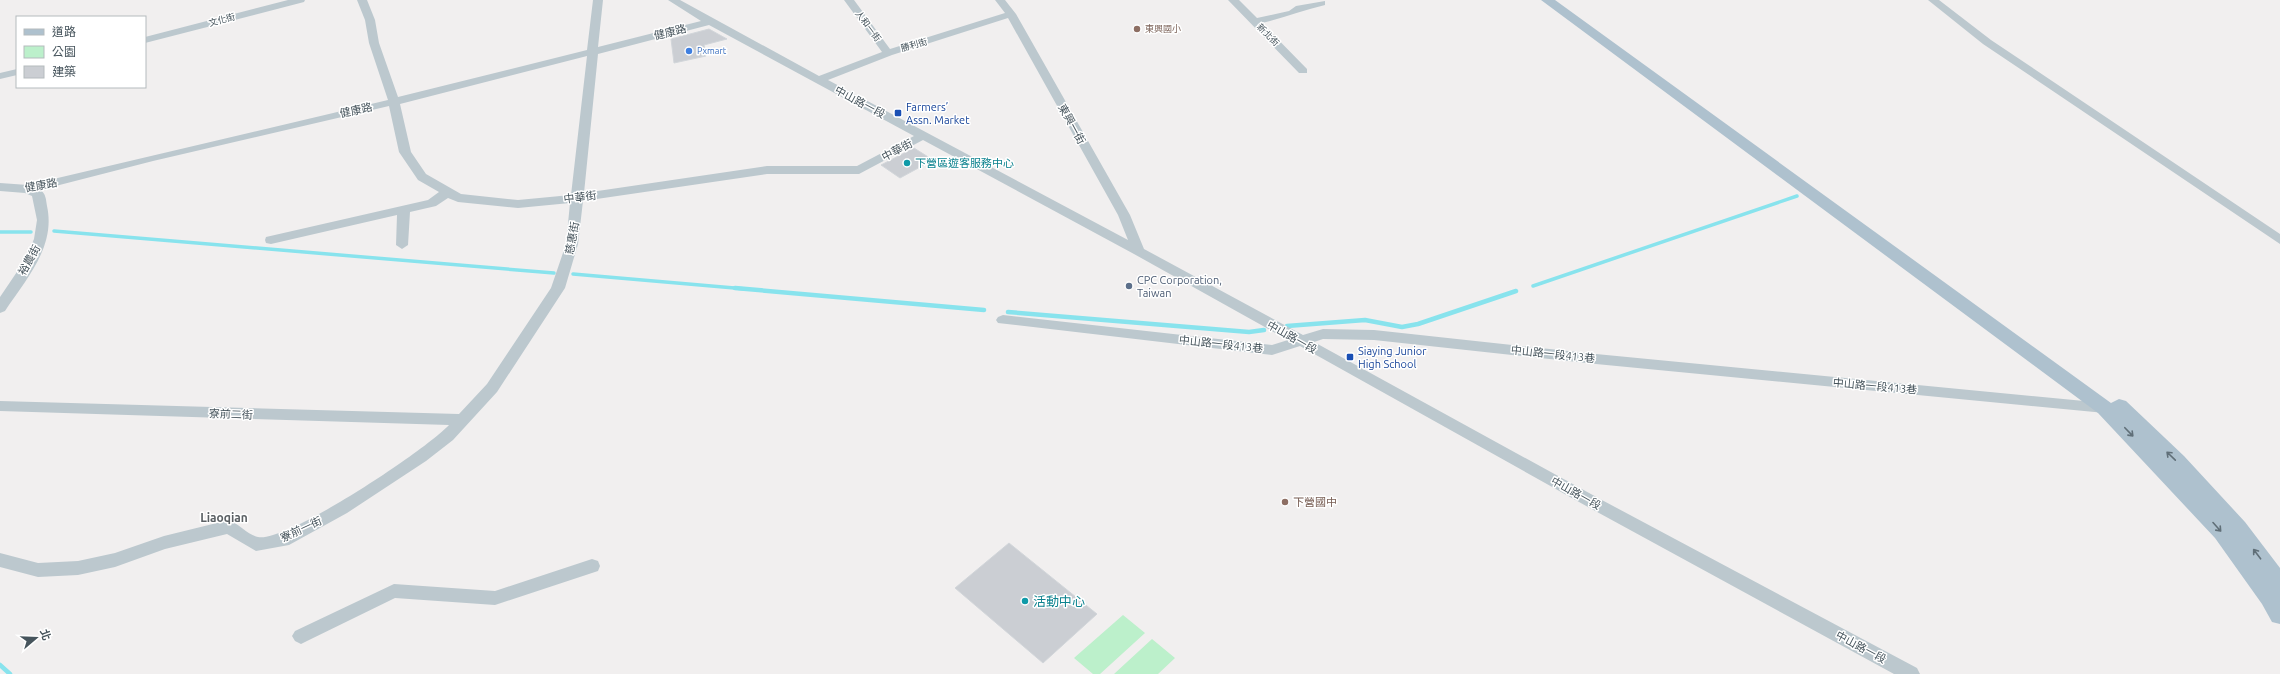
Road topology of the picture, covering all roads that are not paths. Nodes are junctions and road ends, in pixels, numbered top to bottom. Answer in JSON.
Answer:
{"nodes":[{"id":1,"x":300,"y":0,"type":"edge"},
{"id":2,"x":362,"y":0,"type":"edge"},
{"id":3,"x":598,"y":0,"type":"edge"},
{"id":4,"x":673,"y":0,"type":"edge"},
{"id":5,"x":849,"y":0,"type":"edge"},
{"id":6,"x":1000,"y":0,"type":"edge"},
{"id":7,"x":1233,"y":0,"type":"edge"},
{"id":8,"x":1547,"y":0,"type":"edge"},
{"id":9,"x":1559,"y":0,"type":"edge"},
{"id":10,"x":1933,"y":0,"type":"edge"},
{"id":11,"x":1321,"y":3,"type":"dead end"},
{"id":12,"x":1011,"y":14,"type":"junction"},
{"id":13,"x":710,"y":22,"type":"junction"},
{"id":14,"x":1255,"y":22,"type":"junction"},
{"id":15,"x":146,"y":40,"type":"edge"},
{"id":16,"x":593,"y":51,"type":"junction"},
{"id":17,"x":888,"y":53,"type":"junction"},
{"id":18,"x":1303,"y":71,"type":"dead end"},
{"id":19,"x":16,"y":72,"type":"edge"},
{"id":20,"x":0,"y":76,"type":"edge"},
{"id":21,"x":819,"y":80,"type":"junction"},
{"id":22,"x":394,"y":102,"type":"junction"},
{"id":23,"x":922,"y":136,"type":"junction"},
{"id":24,"x":0,"y":187,"type":"edge"},
{"id":25,"x":28,"y":189,"type":"junction"},
{"id":26,"x":448,"y":192,"type":"junction"},
{"id":27,"x":578,"y":198,"type":"junction"},
{"id":28,"x":404,"y":209,"type":"junction"},
{"id":29,"x":271,"y":240,"type":"dead end"},
{"id":30,"x":2280,"y":240,"type":"edge"},
{"id":31,"x":402,"y":245,"type":"dead end"},
{"id":32,"x":1139,"y":251,"type":"junction"},
{"id":33,"x":0,"y":308,"type":"edge"},
{"id":34,"x":1003,"y":320,"type":"dead end"},
{"id":35,"x":1300,"y":342,"type":"junction"},
{"id":36,"x":0,"y":406,"type":"edge"},
{"id":37,"x":2105,"y":408,"type":"junction"},
{"id":38,"x":462,"y":420,"type":"junction"},
{"id":39,"x":0,"y":560,"type":"edge"},
{"id":40,"x":592,"y":566,"type":"dead end"},
{"id":41,"x":2280,"y":585,"type":"edge"},
{"id":42,"x":2280,"y":615,"type":"edge"},
{"id":43,"x":301,"y":636,"type":"dead end"},
{"id":44,"x":1911,"y":674,"type":"edge"}],
"edges":[{"from":1,"to":15,"type":"street","name":"文化街"},
{"from":2,"to":22,"type":"street","name":"中華街"},
{"from":3,"to":16,"type":"street","name":"慈惠街"},
{"from":4,"to":13,"type":"street","name":"中山路一段"},
{"from":5,"to":17,"type":"street","name":"人和一街"},
{"from":6,"to":12,"type":"street","name":"東興一街"},
{"from":7,"to":14,"type":"street","name":"新北街"},
{"from":8,"to":37,"type":"main road"},
{"from":41,"to":9,"type":"main road","one_way":true},
{"from":10,"to":30,"type":"street"},
{"from":11,"to":14,"type":"street"},
{"from":12,"to":17,"type":"street","name":"勝利街"},
{"from":12,"to":32,"type":"street","name":"東興一街"},
{"from":13,"to":16,"type":"street","name":"健康路"},
{"from":13,"to":21,"type":"street","name":"中山路一段"},
{"from":14,"to":18,"type":"street","name":"新北街"},
{"from":16,"to":22,"type":"street","name":"健康路"},
{"from":16,"to":27,"type":"street","name":"慈惠街"},
{"from":17,"to":21,"type":"street","name":"勝利街"},
{"from":19,"to":20,"type":"street"},
{"from":21,"to":23,"type":"street","name":"中山路一段"},
{"from":22,"to":25,"type":"street","name":"健康路"},
{"from":22,"to":26,"type":"street","name":"中華街"},
{"from":23,"to":27,"type":"street","name":"中華街"},
{"from":23,"to":32,"type":"street","name":"中山路一段"},
{"from":24,"to":25,"type":"street","name":"健康路"},
{"from":25,"to":33,"type":"street","name":"裕農街"},
{"from":26,"to":27,"type":"street","name":"中華街"},
{"from":26,"to":28,"type":"street"},
{"from":27,"to":38,"type":"street","name":"慈惠街"},
{"from":28,"to":29,"type":"street"},
{"from":28,"to":31,"type":"street"},
{"from":32,"to":35,"type":"street","name":"中山路一段"},
{"from":34,"to":35,"type":"street","name":"中山路一段413巷"},
{"from":35,"to":37,"type":"street","name":"中山路一段413巷"},
{"from":35,"to":44,"type":"street","name":"中山路一段"},
{"from":36,"to":38,"type":"street","name":"寮前二街"},
{"from":37,"to":42,"type":"main road","one_way":true},
{"from":38,"to":39,"type":"street","name":"寮前一街"},
{"from":40,"to":43,"type":"street"}]}
